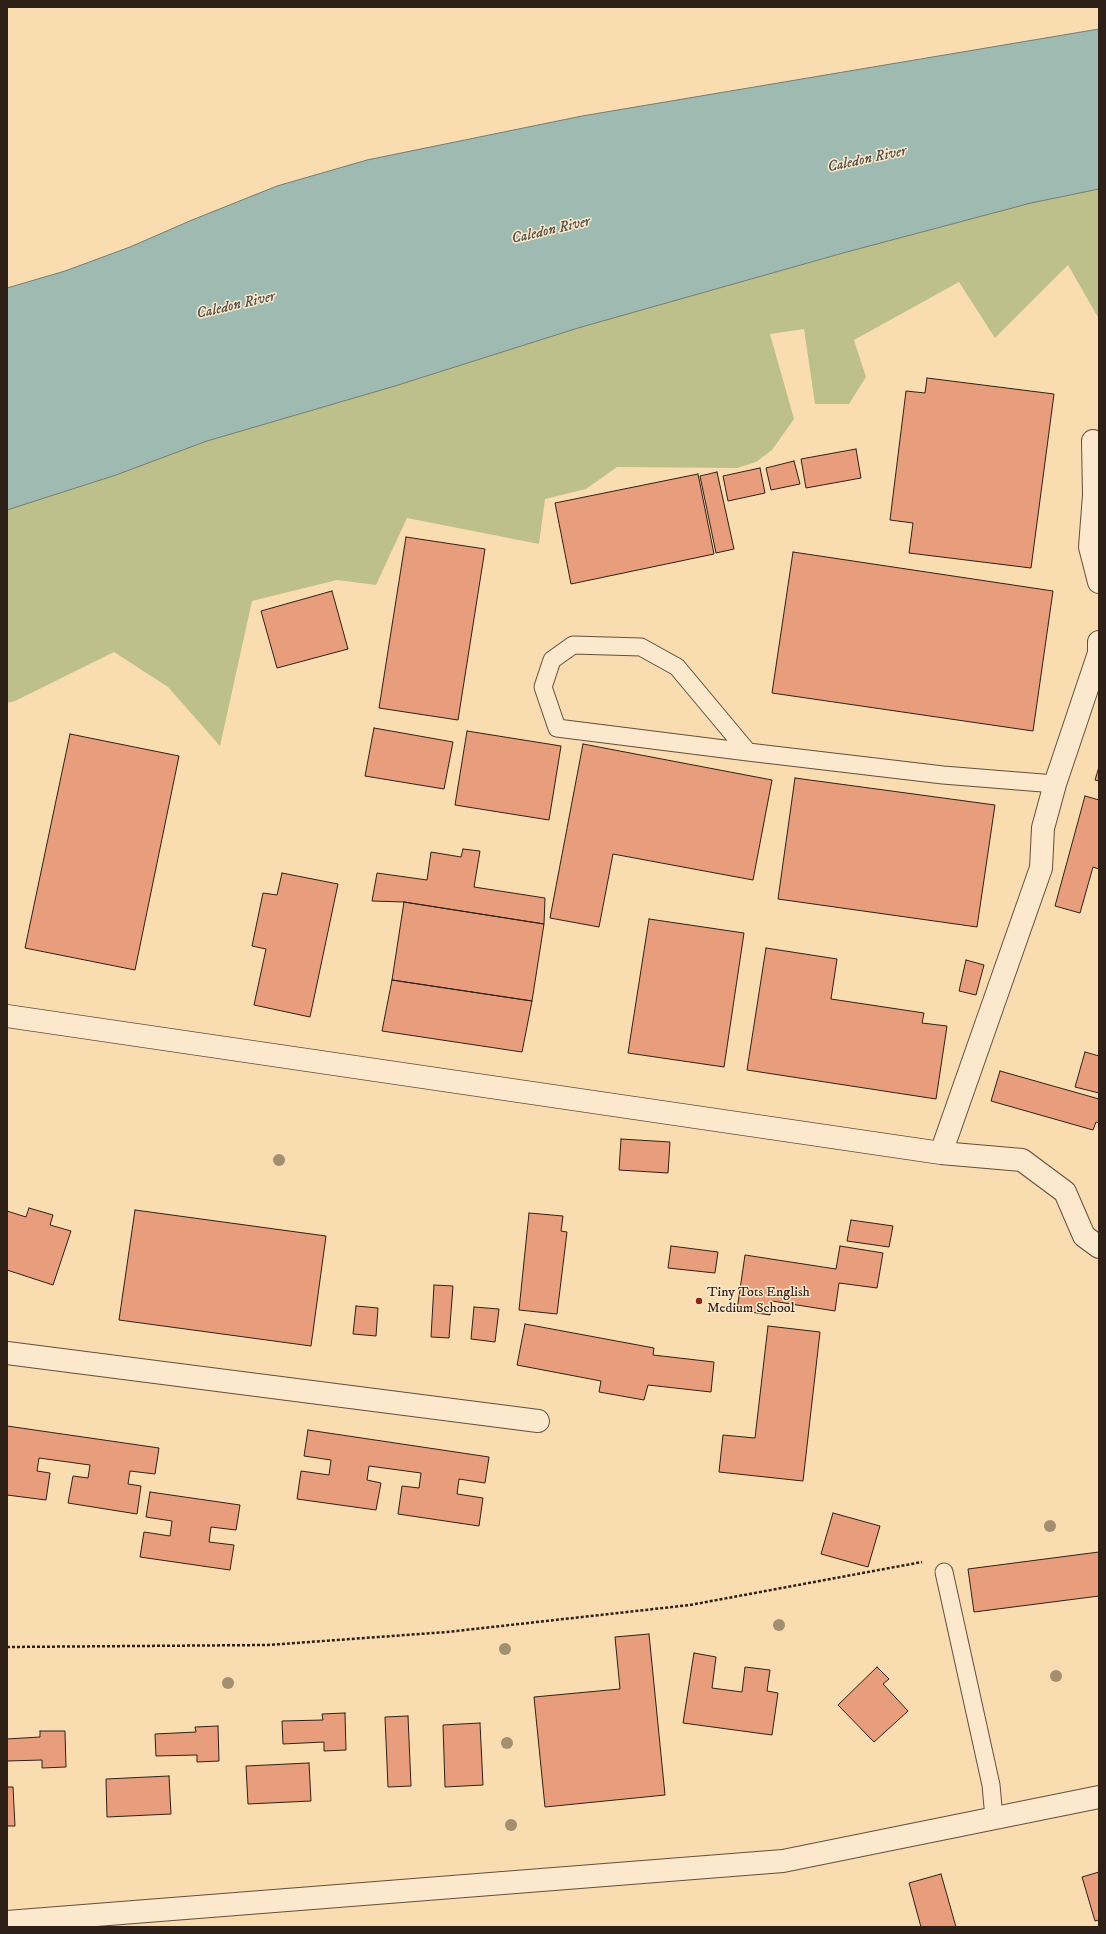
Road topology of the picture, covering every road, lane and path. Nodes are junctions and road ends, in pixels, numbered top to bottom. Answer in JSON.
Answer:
{"nodes":[{"id":1,"x":1093,"y":441,"type":"dead end"},
{"id":2,"x":1099,"y":582,"type":"edge"},
{"id":3,"x":1099,"y":642,"type":"edge"},
{"id":4,"x":748,"y":752,"type":"junction"},
{"id":5,"x":1055,"y":784,"type":"junction"},
{"id":6,"x":7,"y":1016,"type":"edge"},
{"id":7,"x":941,"y":1153,"type":"junction"},
{"id":8,"x":1099,"y":1248,"type":"edge"},
{"id":9,"x":7,"y":1353,"type":"edge"},
{"id":10,"x":538,"y":1421,"type":"dead end"},
{"id":11,"x":944,"y":1572,"type":"joint"},
{"id":12,"x":7,"y":1647,"type":"edge"},
{"id":13,"x":1099,"y":1797,"type":"edge"},
{"id":14,"x":994,"y":1818,"type":"junction"},
{"id":15,"x":7,"y":1922,"type":"edge"}],
"edges":[{"from":1,"to":2,"type":"street"},
{"from":3,"to":5,"type":"street"},
{"from":4,"to":4,"type":"lane"},
{"from":4,"to":5,"type":"lane"},
{"from":5,"to":7,"type":"street"},
{"from":6,"to":7,"type":"street"},
{"from":7,"to":8,"type":"street"},
{"from":9,"to":10,"type":"street"},
{"from":11,"to":12,"type":"path"},
{"from":11,"to":14,"type":"lane"},
{"from":13,"to":14,"type":"street"},
{"from":14,"to":15,"type":"street"}]}
